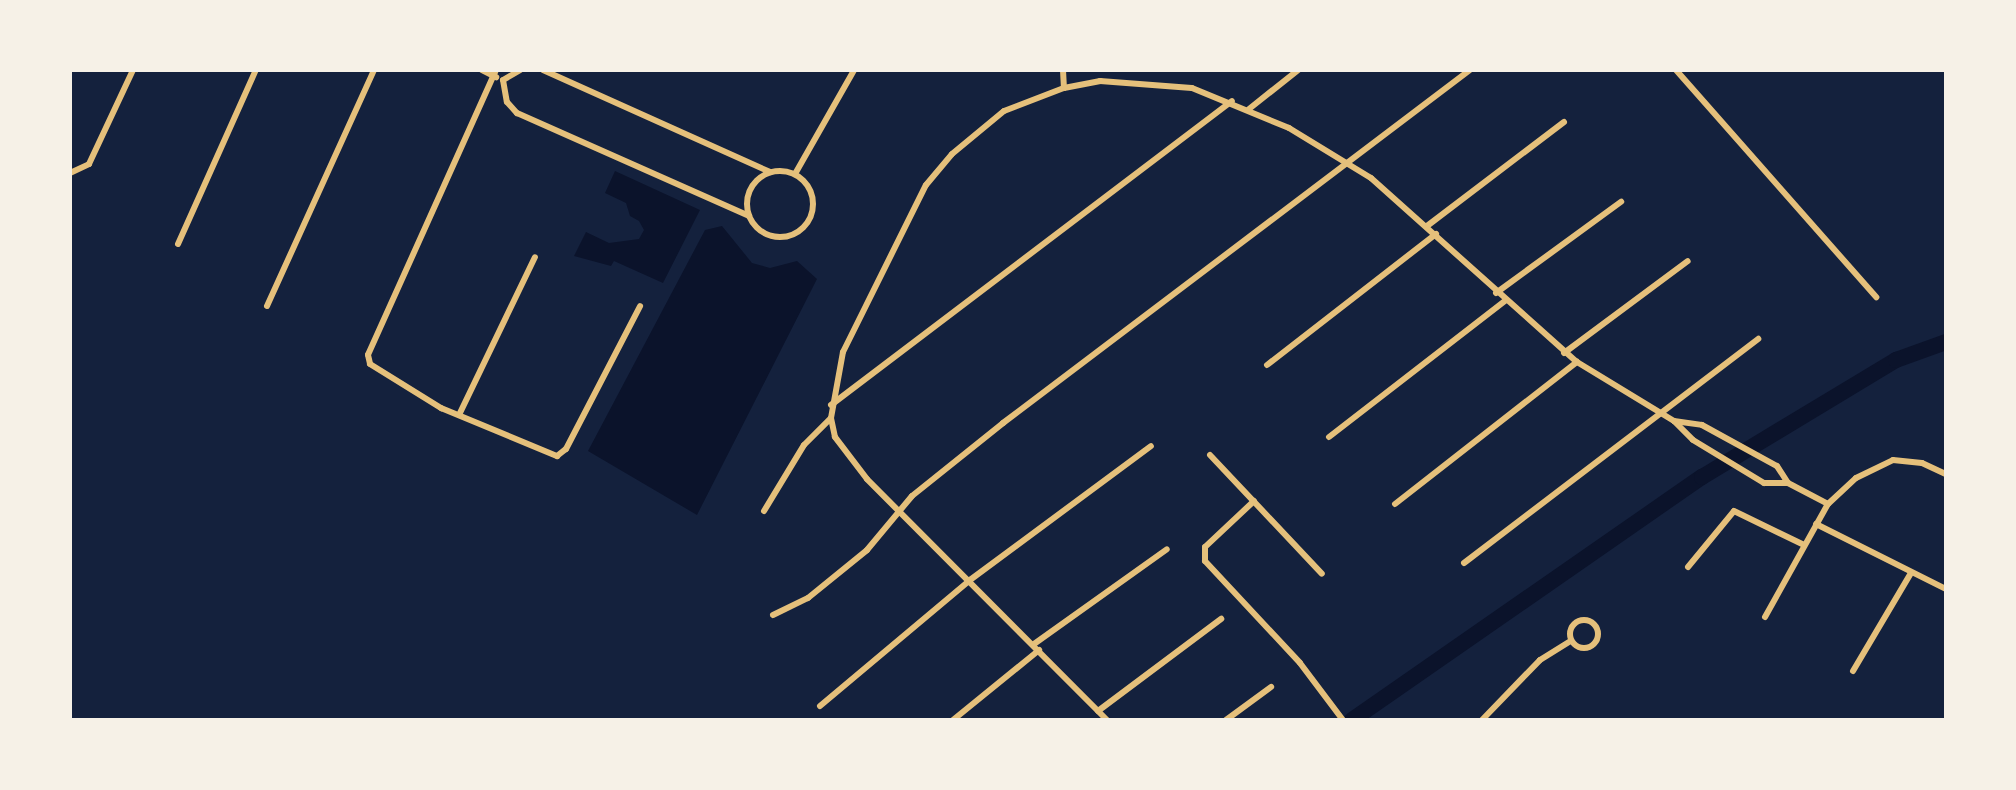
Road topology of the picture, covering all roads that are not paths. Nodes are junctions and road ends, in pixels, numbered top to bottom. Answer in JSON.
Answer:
{"nodes":[{"id":1,"x":133,"y":70,"type":"edge"},
{"id":2,"x":256,"y":70,"type":"edge"},
{"id":3,"x":374,"y":70,"type":"edge"},
{"id":4,"x":482,"y":70,"type":"edge"},
{"id":5,"x":520,"y":70,"type":"edge"},
{"id":6,"x":543,"y":70,"type":"edge"},
{"id":7,"x":854,"y":70,"type":"edge"},
{"id":8,"x":1063,"y":70,"type":"edge"},
{"id":9,"x":1104,"y":70,"type":"edge"},
{"id":10,"x":1298,"y":70,"type":"edge"},
{"id":11,"x":1470,"y":70,"type":"edge"},
{"id":12,"x":1676,"y":70,"type":"edge"},
{"id":13,"x":495,"y":73,"type":"edge"},
{"id":14,"x":503,"y":80,"type":"junction"},
{"id":15,"x":1100,"y":81,"type":"junction"},
{"id":16,"x":1064,"y":88,"type":"junction"},
{"id":17,"x":1232,"y":101,"type":"junction"},
{"id":18,"x":1249,"y":109,"type":"junction"},
{"id":19,"x":1564,"y":122,"type":"dead end"},
{"id":20,"x":1350,"y":163,"type":"junction"},
{"id":21,"x":770,"y":172,"type":"junction"},
{"id":22,"x":70,"y":173,"type":"edge"},
{"id":23,"x":795,"y":174,"type":"junction"},
{"id":24,"x":1621,"y":202,"type":"dead end"},
{"id":25,"x":749,"y":216,"type":"junction"},
{"id":26,"x":1427,"y":226,"type":"junction"},
{"id":27,"x":1436,"y":234,"type":"junction"},
{"id":28,"x":178,"y":244,"type":"dead end"},
{"id":29,"x":535,"y":257,"type":"dead end"},
{"id":30,"x":1688,"y":261,"type":"dead end"},
{"id":31,"x":1496,"y":293,"type":"junction"},
{"id":32,"x":1876,"y":297,"type":"dead end"},
{"id":33,"x":1505,"y":301,"type":"junction"},
{"id":34,"x":267,"y":306,"type":"dead end"},
{"id":35,"x":640,"y":306,"type":"dead end"},
{"id":36,"x":1758,"y":339,"type":"dead end"},
{"id":37,"x":1564,"y":353,"type":"junction"},
{"id":38,"x":1577,"y":362,"type":"junction"},
{"id":39,"x":1267,"y":365,"type":"dead end"},
{"id":40,"x":831,"y":405,"type":"junction"},
{"id":41,"x":1657,"y":412,"type":"junction"},
{"id":42,"x":459,"y":415,"type":"junction"},
{"id":43,"x":831,"y":418,"type":"junction"},
{"id":44,"x":1674,"y":421,"type":"junction"},
{"id":45,"x":1329,"y":437,"type":"dead end"},
{"id":46,"x":1151,"y":446,"type":"dead end"},
{"id":47,"x":1210,"y":455,"type":"dead end"},
{"id":48,"x":1946,"y":474,"type":"edge"},
{"id":49,"x":1788,"y":483,"type":"junction"},
{"id":50,"x":1254,"y":501,"type":"junction"},
{"id":51,"x":1395,"y":504,"type":"dead end"},
{"id":52,"x":1828,"y":504,"type":"junction"},
{"id":53,"x":764,"y":511,"type":"dead end"},
{"id":54,"x":902,"y":512,"type":"junction"},
{"id":55,"x":1816,"y":524,"type":"junction"},
{"id":56,"x":1804,"y":545,"type":"junction"},
{"id":57,"x":1167,"y":549,"type":"dead end"},
{"id":58,"x":1464,"y":563,"type":"dead end"},
{"id":59,"x":1688,"y":567,"type":"dead end"},
{"id":60,"x":1911,"y":573,"type":"junction"},
{"id":61,"x":1322,"y":574,"type":"dead end"},
{"id":62,"x":970,"y":580,"type":"junction"},
{"id":63,"x":1946,"y":589,"type":"edge"},
{"id":64,"x":773,"y":615,"type":"dead end"},
{"id":65,"x":1765,"y":617,"type":"dead end"},
{"id":66,"x":1221,"y":619,"type":"dead end"},
{"id":67,"x":1571,"y":641,"type":"junction"},
{"id":68,"x":1036,"y":647,"type":"junction"},
{"id":69,"x":1853,"y":671,"type":"dead end"},
{"id":70,"x":1271,"y":687,"type":"dead end"},
{"id":71,"x":820,"y":706,"type":"dead end"},
{"id":72,"x":1098,"y":711,"type":"junction"},
{"id":73,"x":1105,"y":719,"type":"edge"},
{"id":74,"x":953,"y":720,"type":"edge"},
{"id":75,"x":1226,"y":720,"type":"edge"},
{"id":76,"x":1343,"y":720,"type":"edge"},
{"id":77,"x":1482,"y":720,"type":"edge"}],
"edges":[{"from":1,"to":22,"type":"street"},
{"from":2,"to":28,"type":"street"},
{"from":3,"to":34,"type":"street"},
{"from":4,"to":13,"type":"street"},
{"from":5,"to":14,"type":"street"},
{"from":6,"to":21,"type":"street"},
{"from":7,"to":23,"type":"street"},
{"from":8,"to":16,"type":"street"},
{"from":9,"to":15,"type":"street"},
{"from":10,"to":18,"type":"street"},
{"from":11,"to":20,"type":"street"},
{"from":12,"to":32,"type":"street"},
{"from":13,"to":14,"type":"street"},
{"from":13,"to":42,"type":"street"},
{"from":14,"to":25,"type":"street"},
{"from":15,"to":16,"type":"street"},
{"from":15,"to":17,"type":"street"},
{"from":16,"to":40,"type":"street"},
{"from":17,"to":18,"type":"street"},
{"from":17,"to":40,"type":"street"},
{"from":18,"to":20,"type":"street"},
{"from":19,"to":26,"type":"street"},
{"from":20,"to":26,"type":"street"},
{"from":20,"to":54,"type":"street"},
{"from":21,"to":23,"type":"street"},
{"from":21,"to":25,"type":"street"},
{"from":23,"to":25,"type":"street"},
{"from":24,"to":31,"type":"street"},
{"from":26,"to":27,"type":"street"},
{"from":27,"to":31,"type":"street"},
{"from":27,"to":39,"type":"street"},
{"from":29,"to":42,"type":"street"},
{"from":30,"to":37,"type":"street"},
{"from":31,"to":33,"type":"street"},
{"from":33,"to":37,"type":"street"},
{"from":33,"to":45,"type":"street"},
{"from":35,"to":42,"type":"street"},
{"from":36,"to":41,"type":"street"},
{"from":37,"to":38,"type":"street"},
{"from":38,"to":41,"type":"street"},
{"from":38,"to":51,"type":"street"},
{"from":40,"to":43,"type":"street"},
{"from":41,"to":44,"type":"street"},
{"from":41,"to":58,"type":"street"},
{"from":43,"to":53,"type":"street"},
{"from":43,"to":54,"type":"street"},
{"from":44,"to":49,"type":"street"},
{"from":44,"to":49,"type":"street"},
{"from":46,"to":62,"type":"street"},
{"from":47,"to":50,"type":"street"},
{"from":48,"to":52,"type":"street"},
{"from":49,"to":52,"type":"street"},
{"from":50,"to":61,"type":"street"},
{"from":50,"to":76,"type":"street"},
{"from":52,"to":55,"type":"street"},
{"from":54,"to":62,"type":"street"},
{"from":54,"to":64,"type":"street"},
{"from":55,"to":56,"type":"street"},
{"from":55,"to":60,"type":"street"},
{"from":56,"to":59,"type":"street"},
{"from":56,"to":65,"type":"street"},
{"from":57,"to":68,"type":"street"},
{"from":60,"to":63,"type":"street"},
{"from":60,"to":69,"type":"street"},
{"from":62,"to":68,"type":"street"},
{"from":62,"to":71,"type":"street"},
{"from":66,"to":72,"type":"street"},
{"from":67,"to":67,"type":"street"},
{"from":67,"to":77,"type":"street"},
{"from":68,"to":72,"type":"street"},
{"from":68,"to":74,"type":"street"},
{"from":70,"to":75,"type":"street"},
{"from":72,"to":73,"type":"street"}]}
